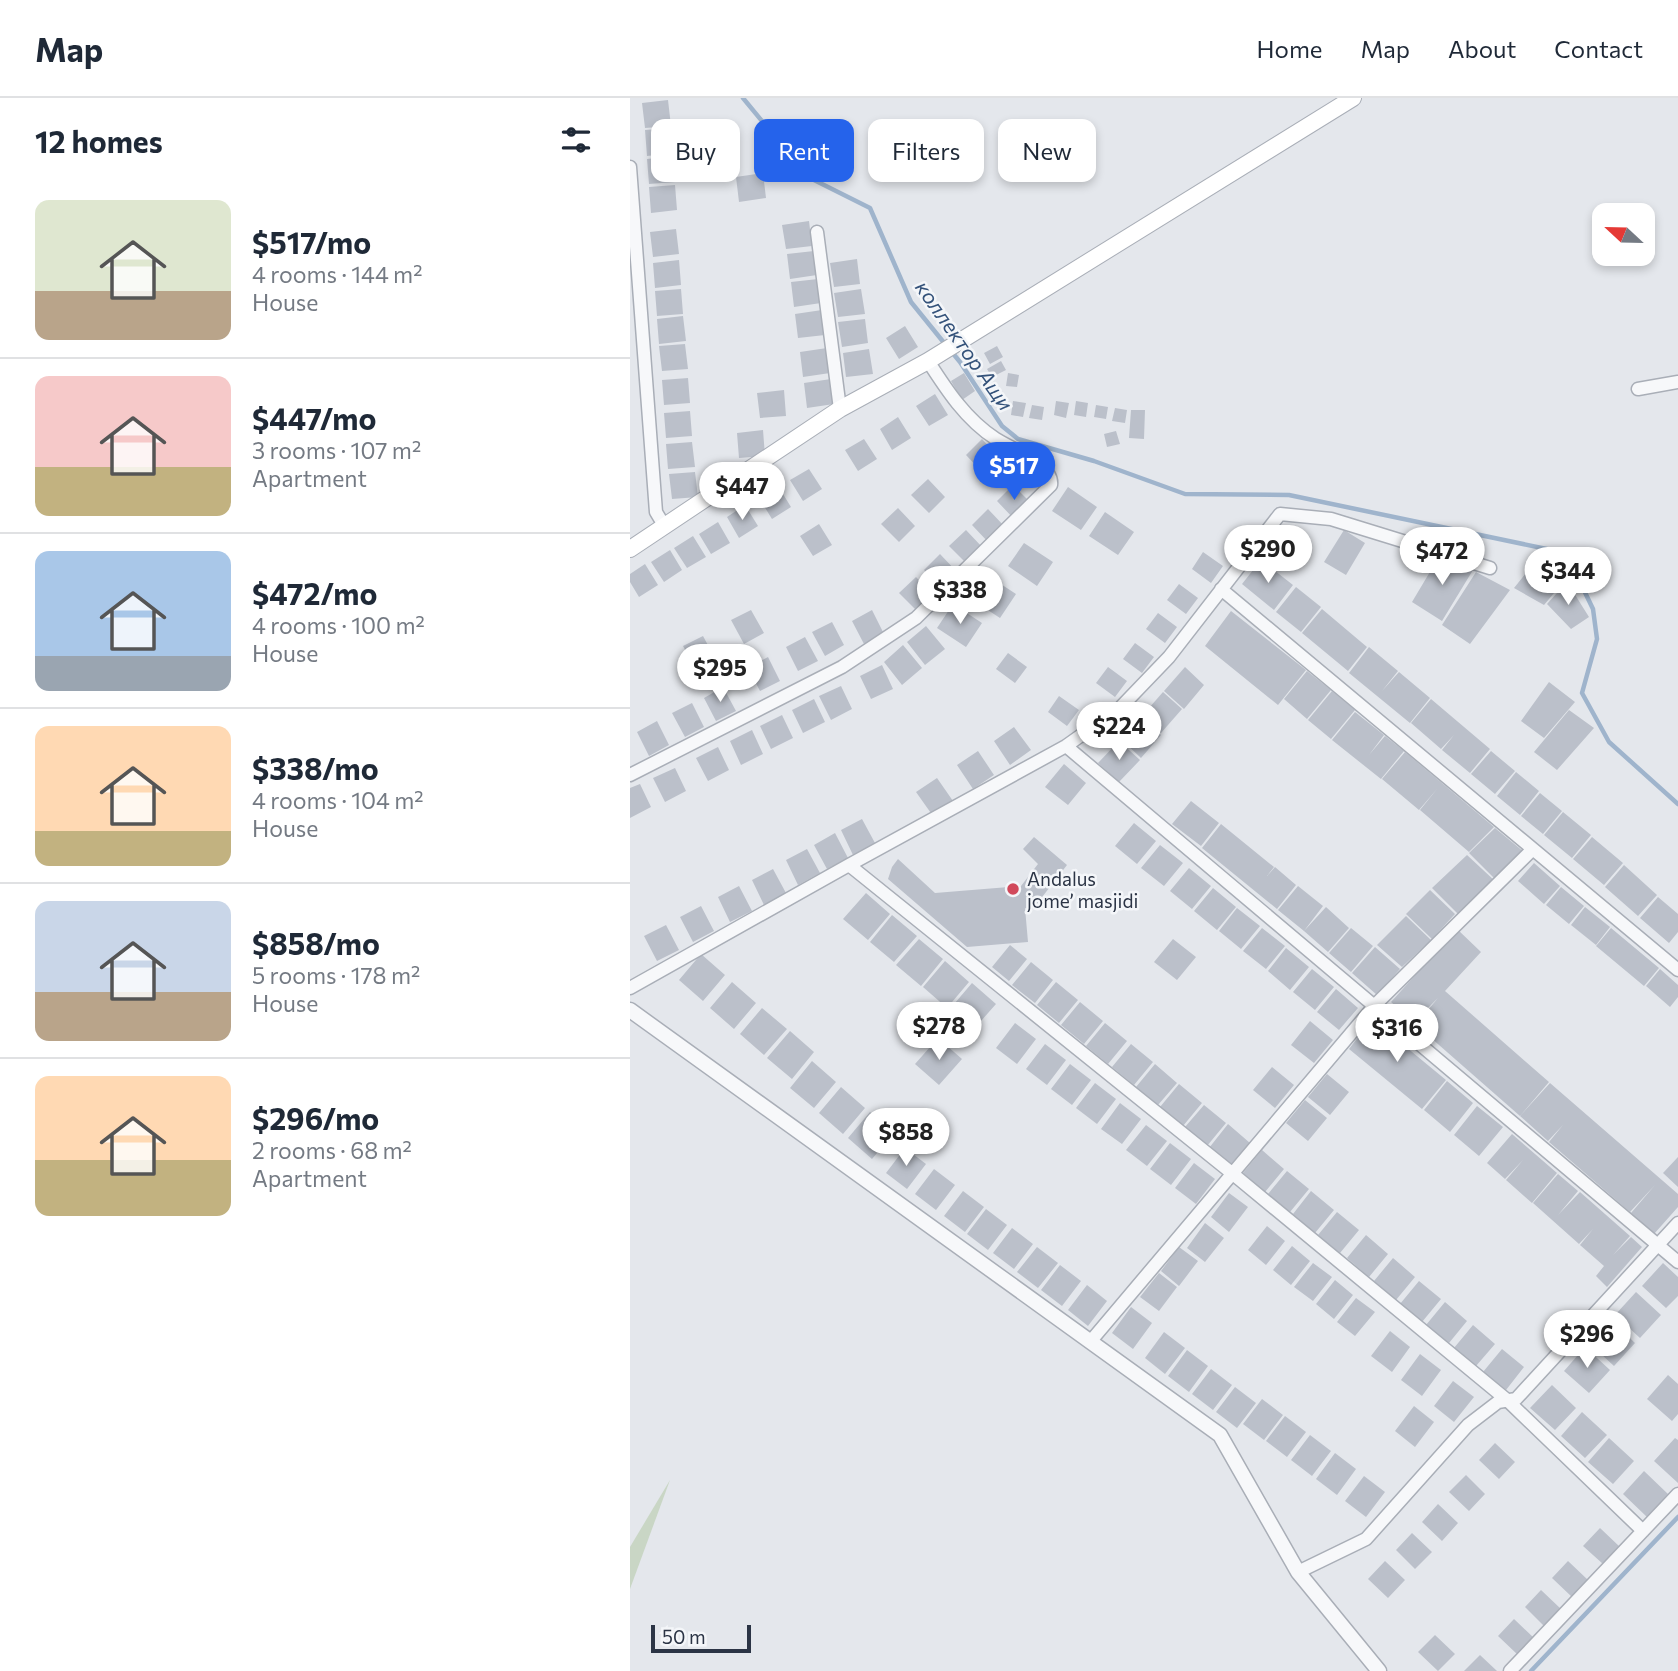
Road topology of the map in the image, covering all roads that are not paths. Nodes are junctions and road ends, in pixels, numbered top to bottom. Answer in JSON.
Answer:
{"nodes":[{"id":1,"x":1353,"y":98,"type":"edge"},
{"id":2,"x":630,"y":167,"type":"edge"},
{"id":3,"x":817,"y":232,"type":"dead end"},
{"id":4,"x":933,"y":357,"type":"junction"},
{"id":5,"x":1678,"y":382,"type":"edge"},
{"id":6,"x":1638,"y":389,"type":"dead end"},
{"id":7,"x":840,"y":409,"type":"junction"},
{"id":8,"x":665,"y":527,"type":"junction"},
{"id":9,"x":630,"y":549,"type":"edge"},
{"id":10,"x":1490,"y":568,"type":"dead end"},
{"id":11,"x":1221,"y":589,"type":"junction"},
{"id":12,"x":1066,"y":746,"type":"junction"},
{"id":13,"x":630,"y":775,"type":"edge"},
{"id":14,"x":1533,"y":849,"type":"junction"},
{"id":15,"x":849,"y":865,"type":"junction"},
{"id":16,"x":1678,"y":970,"type":"edge"},
{"id":17,"x":630,"y":988,"type":"edge"},
{"id":18,"x":1375,"y":1005,"type":"junction"},
{"id":19,"x":630,"y":1010,"type":"edge"},
{"id":20,"x":1233,"y":1174,"type":"junction"},
{"id":21,"x":1678,"y":1223,"type":"edge"},
{"id":22,"x":1658,"y":1245,"type":"junction"},
{"id":23,"x":1678,"y":1262,"type":"edge"},
{"id":24,"x":1090,"y":1342,"type":"junction"},
{"id":25,"x":1507,"y":1400,"type":"junction"},
{"id":26,"x":1678,"y":1494,"type":"edge"},
{"id":27,"x":1643,"y":1531,"type":"junction"},
{"id":28,"x":1298,"y":1572,"type":"junction"},
{"id":29,"x":1379,"y":1671,"type":"edge"},
{"id":30,"x":1510,"y":1671,"type":"edge"}],
"edges":[{"from":1,"to":4,"type":"main road"},
{"from":2,"to":8,"type":"street"},
{"from":3,"to":7,"type":"street"},
{"from":4,"to":7,"type":"main road"},
{"from":4,"to":13,"type":"street"},
{"from":5,"to":6,"type":"street"},
{"from":7,"to":8,"type":"main road"},
{"from":8,"to":9,"type":"main road"},
{"from":10,"to":11,"type":"street"},
{"from":11,"to":12,"type":"street"},
{"from":11,"to":14,"type":"street"},
{"from":12,"to":15,"type":"street"},
{"from":12,"to":18,"type":"street"},
{"from":14,"to":16,"type":"street"},
{"from":14,"to":18,"type":"street"},
{"from":15,"to":17,"type":"street"},
{"from":15,"to":20,"type":"street"},
{"from":18,"to":20,"type":"street"},
{"from":18,"to":22,"type":"street"},
{"from":19,"to":24,"type":"street"},
{"from":20,"to":24,"type":"street"},
{"from":20,"to":25,"type":"street"},
{"from":21,"to":22,"type":"street"},
{"from":22,"to":23,"type":"street"},
{"from":22,"to":25,"type":"street"},
{"from":24,"to":28,"type":"street"},
{"from":25,"to":27,"type":"street"},
{"from":25,"to":28,"type":"street"},
{"from":26,"to":27,"type":"street"},
{"from":27,"to":30,"type":"street"},
{"from":28,"to":29,"type":"street"}]}
